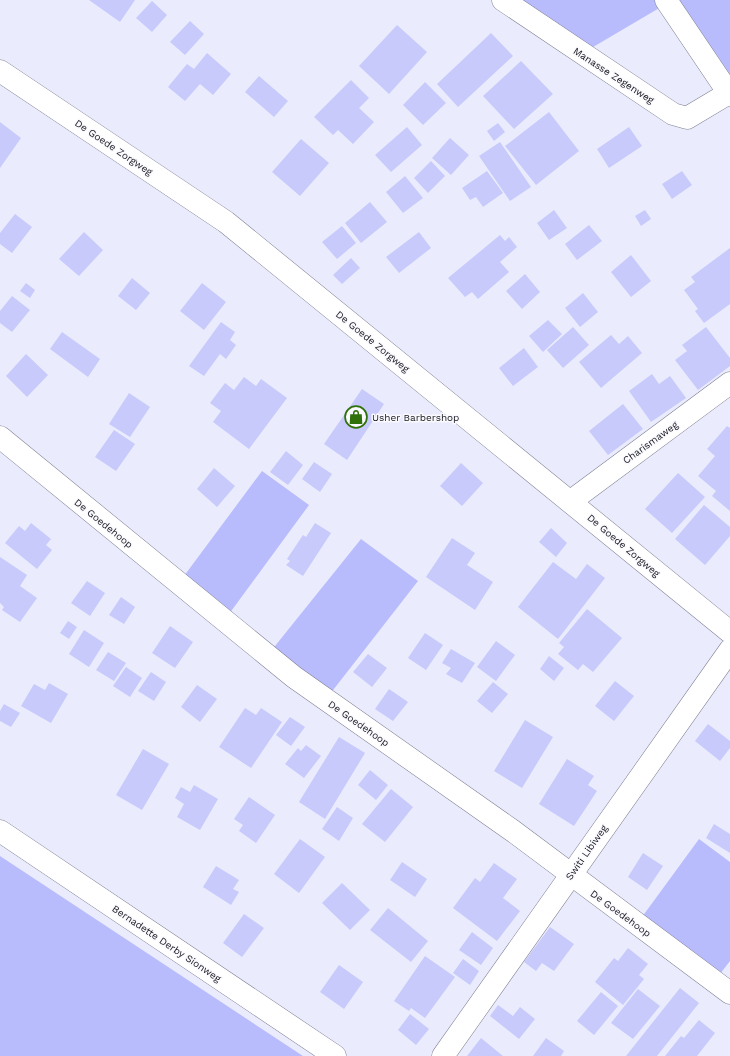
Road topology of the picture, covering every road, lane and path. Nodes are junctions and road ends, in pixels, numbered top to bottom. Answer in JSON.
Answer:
{"nodes":[{"id":1,"x":504,"y":0,"type":"edge"},
{"id":2,"x":666,"y":0,"type":"edge"},
{"id":3,"x":0,"y":71,"type":"edge"},
{"id":4,"x":730,"y":94,"type":"edge"},
{"id":5,"x":730,"y":383,"type":"edge"},
{"id":6,"x":0,"y":437,"type":"edge"},
{"id":7,"x":571,"y":501,"type":"junction"},
{"id":8,"x":730,"y":632,"type":"edge"},
{"id":9,"x":730,"y":650,"type":"edge"},
{"id":10,"x":0,"y":831,"type":"edge"},
{"id":11,"x":570,"y":875,"type":"junction"},
{"id":12,"x":730,"y":993,"type":"edge"},
{"id":13,"x":335,"y":1056,"type":"edge"},
{"id":14,"x":443,"y":1056,"type":"edge"}],
"edges":[{"from":1,"to":4,"type":"street","name":"Manasse Zegenweg"},
{"from":2,"to":4,"type":"street"},
{"from":3,"to":7,"type":"street","name":"De Goede Zorgweg"},
{"from":5,"to":7,"type":"street","name":"Charismaweg"},
{"from":6,"to":11,"type":"street","name":"De Goedehoop"},
{"from":7,"to":8,"type":"street","name":"De Goede Zorgweg"},
{"from":9,"to":11,"type":"street","name":"Switi Libiweg"},
{"from":10,"to":13,"type":"street","name":"Bernadette Derby Sionweg"},
{"from":11,"to":12,"type":"street","name":"De Goedehoop"},
{"from":11,"to":14,"type":"street","name":"Switi Libiweg"}]}
